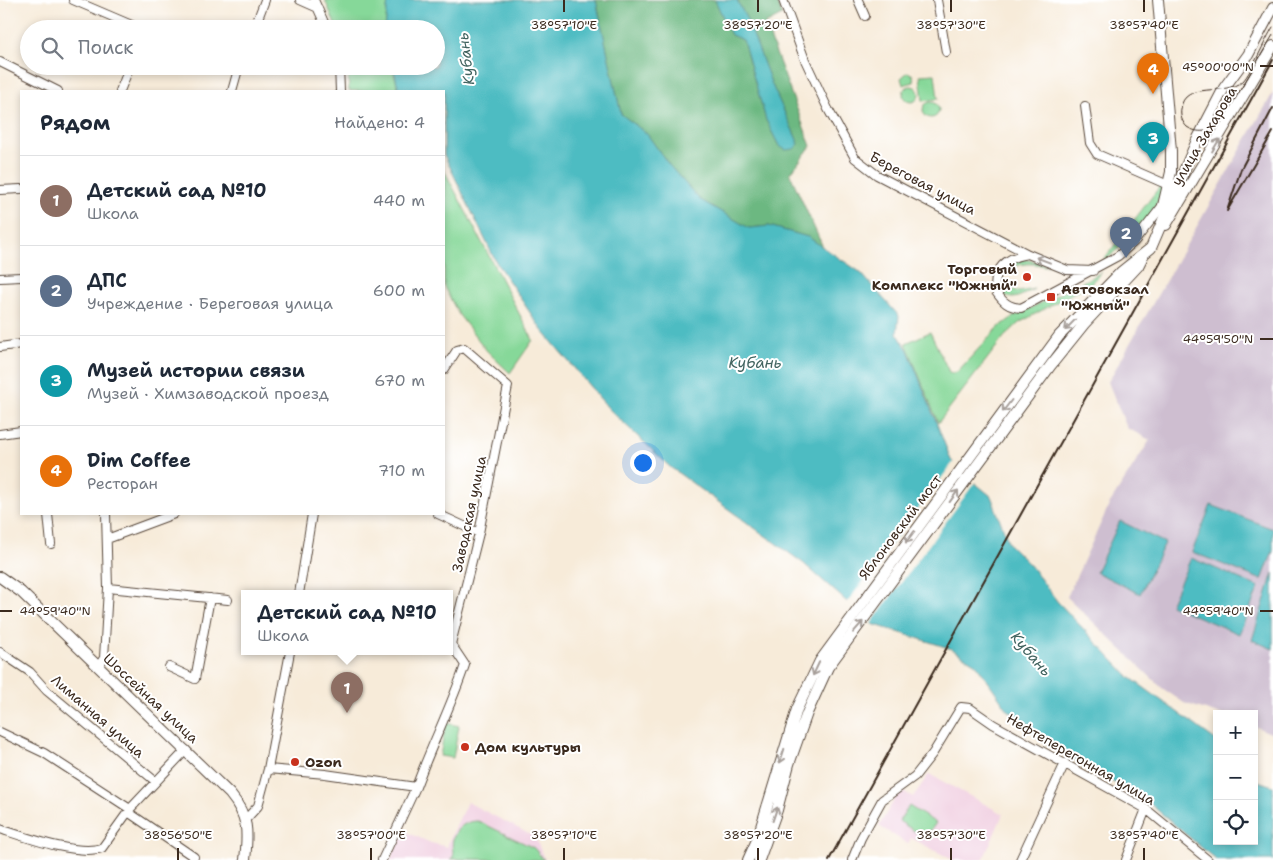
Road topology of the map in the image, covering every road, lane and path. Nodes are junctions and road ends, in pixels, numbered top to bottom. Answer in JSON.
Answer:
{"nodes":[{"id":1,"x":73,"y":0,"type":"edge"},
{"id":2,"x":265,"y":0,"type":"edge"},
{"id":3,"x":300,"y":0,"type":"edge"},
{"id":4,"x":783,"y":0,"type":"edge"},
{"id":5,"x":858,"y":0,"type":"edge"},
{"id":6,"x":938,"y":0,"type":"edge"},
{"id":7,"x":1158,"y":0,"type":"edge"},
{"id":8,"x":316,"y":4,"type":"edge"},
{"id":9,"x":1273,"y":8,"type":"edge"},
{"id":10,"x":865,"y":16,"type":"dead end"},
{"id":11,"x":120,"y":20,"type":"edge"},
{"id":12,"x":257,"y":20,"type":"edge"},
{"id":13,"x":323,"y":20,"type":"edge"},
{"id":14,"x":1273,"y":46,"type":"edge"},
{"id":15,"x":946,"y":52,"type":"dead end"},
{"id":16,"x":0,"y":62,"type":"edge"},
{"id":17,"x":20,"y":72,"type":"edge"},
{"id":18,"x":26,"y":75,"type":"edge"},
{"id":19,"x":126,"y":75,"type":"edge"},
{"id":20,"x":236,"y":75,"type":"edge"},
{"id":21,"x":339,"y":75,"type":"edge"},
{"id":22,"x":56,"y":90,"type":"edge"},
{"id":23,"x":120,"y":90,"type":"edge"},
{"id":24,"x":232,"y":90,"type":"edge"},
{"id":25,"x":340,"y":90,"type":"edge"},
{"id":26,"x":1085,"y":106,"type":"dead end"},
{"id":27,"x":1198,"y":138,"type":"junction"},
{"id":28,"x":1171,"y":151,"type":"junction"},
{"id":29,"x":1184,"y":166,"type":"junction"},
{"id":30,"x":1198,"y":175,"type":"junction"},
{"id":31,"x":1173,"y":185,"type":"junction"},
{"id":32,"x":1190,"y":187,"type":"junction"},
{"id":33,"x":20,"y":189,"type":"edge"},
{"id":34,"x":0,"y":190,"type":"edge"},
{"id":35,"x":1163,"y":205,"type":"junction"},
{"id":36,"x":1156,"y":238,"type":"junction"},
{"id":37,"x":1028,"y":254,"type":"junction"},
{"id":38,"x":1062,"y":267,"type":"junction"},
{"id":39,"x":1093,"y":271,"type":"junction"},
{"id":40,"x":20,"y":277,"type":"edge"},
{"id":41,"x":0,"y":278,"type":"edge"},
{"id":42,"x":1065,"y":284,"type":"junction"},
{"id":43,"x":20,"y":344,"type":"edge"},
{"id":44,"x":0,"y":347,"type":"edge"},
{"id":45,"x":445,"y":368,"type":"edge"},
{"id":46,"x":1040,"y":371,"type":"joint"},
{"id":47,"x":20,"y":432,"type":"edge"},
{"id":48,"x":0,"y":434,"type":"edge"},
{"id":49,"x":48,"y":515,"type":"edge"},
{"id":50,"x":106,"y":515,"type":"edge"},
{"id":51,"x":171,"y":515,"type":"edge"},
{"id":52,"x":312,"y":515,"type":"edge"},
{"id":53,"x":440,"y":515,"type":"edge"},
{"id":54,"x":479,"y":533,"type":"junction"},
{"id":55,"x":107,"y":539,"type":"junction"},
{"id":56,"x":51,"y":544,"type":"dead end"},
{"id":57,"x":0,"y":577,"type":"edge"},
{"id":58,"x":108,"y":588,"type":"junction"},
{"id":59,"x":300,"y":590,"type":"edge"},
{"id":60,"x":210,"y":598,"type":"junction"},
{"id":61,"x":228,"y":600,"type":"dead end"},
{"id":62,"x":453,"y":636,"type":"edge"},
{"id":63,"x":453,"y":647,"type":"edge"},
{"id":64,"x":0,"y":652,"type":"edge"},
{"id":65,"x":289,"y":655,"type":"edge"},
{"id":66,"x":98,"y":667,"type":"junction"},
{"id":67,"x":169,"y":667,"type":"dead end"},
{"id":68,"x":802,"y":711,"type":"junction"},
{"id":69,"x":0,"y":732,"type":"edge"},
{"id":70,"x":186,"y":750,"type":"junction"},
{"id":71,"x":1065,"y":763,"type":"junction"},
{"id":72,"x":268,"y":769,"type":"junction"},
{"id":73,"x":155,"y":781,"type":"junction"},
{"id":74,"x":416,"y":787,"type":"junction"},
{"id":75,"x":1146,"y":809,"type":"junction"},
{"id":76,"x":129,"y":810,"type":"junction"},
{"id":77,"x":246,"y":819,"type":"junction"},
{"id":78,"x":0,"y":829,"type":"edge"},
{"id":79,"x":194,"y":857,"type":"dead end"},
{"id":80,"x":245,"y":860,"type":"edge"},
{"id":81,"x":382,"y":860,"type":"edge"},
{"id":82,"x":748,"y":860,"type":"edge"},
{"id":83,"x":758,"y":860,"type":"edge"},
{"id":84,"x":852,"y":860,"type":"edge"},
{"id":85,"x":1020,"y":860,"type":"edge"},
{"id":86,"x":1126,"y":860,"type":"edge"},
{"id":87,"x":1208,"y":860,"type":"edge"}],
"edges":[{"from":1,"to":11,"type":"street"},
{"from":2,"to":12,"type":"street"},
{"from":3,"to":8,"type":"street"},
{"from":4,"to":37,"type":"street","name":"Береговая улица"},
{"from":5,"to":10,"type":"street"},
{"from":6,"to":15,"type":"street"},
{"from":7,"to":28,"type":"main road"},
{"from":8,"to":13,"type":"street"},
{"from":9,"to":27,"type":"main road","name":"улица Захарова"},
{"from":30,"to":14,"type":"main road","name":"улица Захарова","one_way":true},
{"from":16,"to":17,"type":"street"},
{"from":18,"to":22,"type":"street"},
{"from":19,"to":23,"type":"street"},
{"from":20,"to":24,"type":"street"},
{"from":21,"to":25,"type":"street"},
{"from":26,"to":31,"type":"street"},
{"from":27,"to":28,"type":"main road"},
{"from":27,"to":29,"type":"main road","name":"улица Захарова"},
{"from":28,"to":31,"type":"main road"},
{"from":29,"to":30,"type":"main road"},
{"from":29,"to":31,"type":"main road","name":"улица Захарова"},
{"from":30,"to":32,"type":"main road","name":"улица Захарова"},
{"from":31,"to":32,"type":"main road"},
{"from":31,"to":35,"type":"main road"},
{"from":31,"to":36,"type":"main road","name":"улица Захарова"},
{"from":32,"to":36,"type":"main road","name":"улица Захарова"},
{"from":33,"to":34,"type":"street"},
{"from":35,"to":36,"type":"main road"},
{"from":35,"to":39,"type":"street"},
{"from":36,"to":46,"type":"main road","name":"улица Захарова"},
{"from":38,"to":37,"type":"street","name":"Береговая улица","one_way":true},
{"from":37,"to":42,"type":"street"},
{"from":38,"to":39,"type":"street","name":"Береговая улица"},
{"from":38,"to":42,"type":"street"},
{"from":39,"to":42,"type":"street"},
{"from":40,"to":41,"type":"street"},
{"from":43,"to":44,"type":"street"},
{"from":45,"to":54,"type":"street","name":"Заводская улица"},
{"from":46,"to":68,"type":"main road","name":"Яблоновский мост"},
{"from":47,"to":48,"type":"street"},
{"from":49,"to":56,"type":"street"},
{"from":50,"to":55,"type":"street"},
{"from":51,"to":55,"type":"street"},
{"from":52,"to":59,"type":"street"},
{"from":53,"to":54,"type":"street"},
{"from":54,"to":62,"type":"street","name":"Заводская улица"},
{"from":55,"to":58,"type":"street"},
{"from":57,"to":66,"type":"main road","name":"Шоссейная улица"},
{"from":58,"to":60,"type":"street"},
{"from":58,"to":66,"type":"street"},
{"from":60,"to":61,"type":"street"},
{"from":60,"to":67,"type":"street"},
{"from":63,"to":74,"type":"street","name":"Заводская улица"},
{"from":64,"to":73,"type":"street","name":"Лиманная улица"},
{"from":65,"to":72,"type":"street"},
{"from":66,"to":70,"type":"main road","name":"Шоссейная улица"},
{"from":68,"to":82,"type":"main road","one_way":true},
{"from":83,"to":68,"type":"main road","one_way":true},
{"from":69,"to":76,"type":"street"},
{"from":70,"to":73,"type":"street"},
{"from":70,"to":77,"type":"main road","name":"Шоссейная улица"},
{"from":71,"to":75,"type":"street","name":"Нефтеперегонная улица"},
{"from":71,"to":84,"type":"street","name":"Нефтеперегонная улица"},
{"from":71,"to":85,"type":"street"},
{"from":72,"to":74,"type":"street"},
{"from":72,"to":77,"type":"street"},
{"from":73,"to":76,"type":"street"},
{"from":74,"to":81,"type":"street","name":"Заводская улица"},
{"from":75,"to":86,"type":"street"},
{"from":75,"to":87,"type":"street","name":"Нефтеперегонная улица"},
{"from":76,"to":78,"type":"street"},
{"from":76,"to":79,"type":"street"},
{"from":77,"to":80,"type":"main road"}]}
